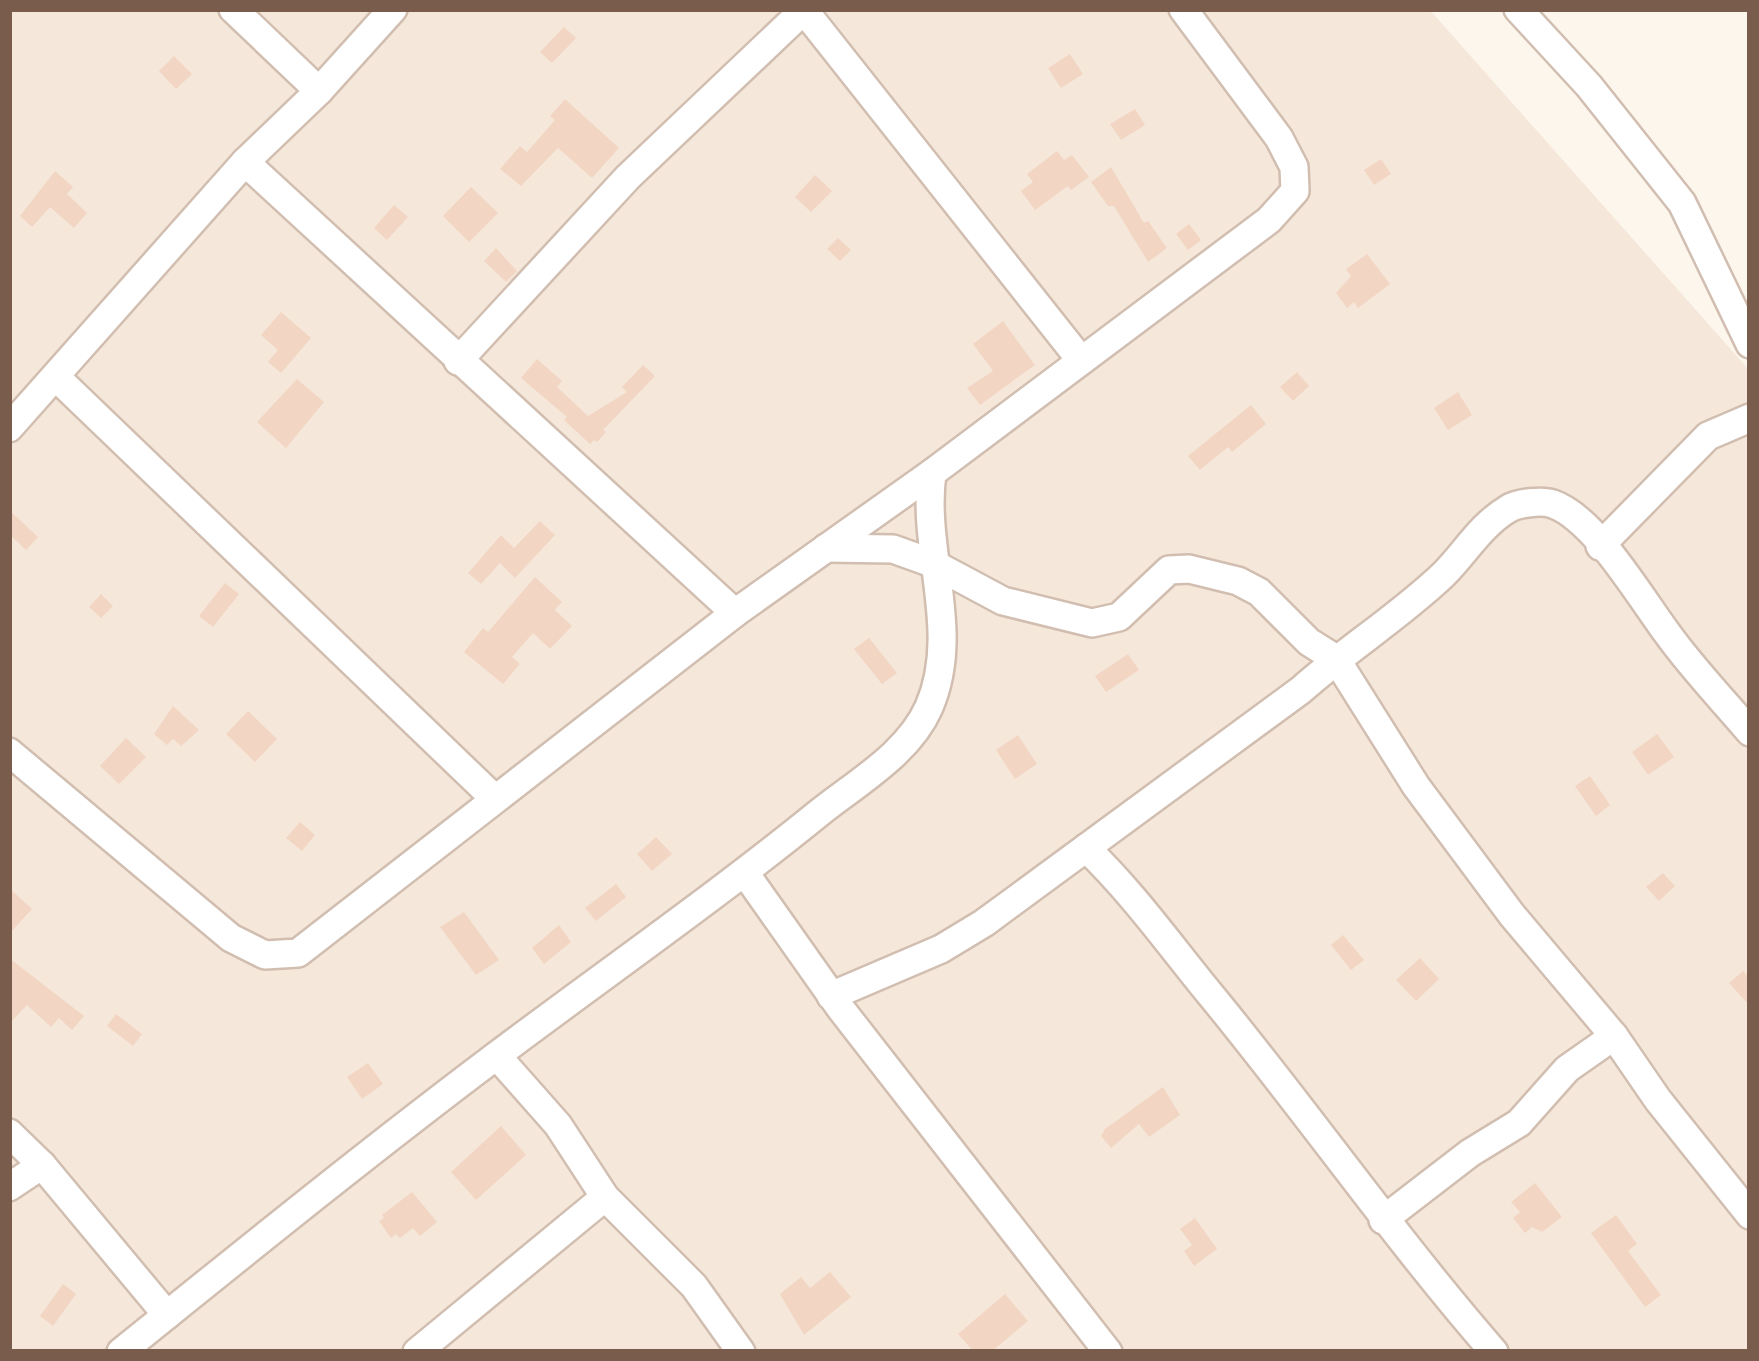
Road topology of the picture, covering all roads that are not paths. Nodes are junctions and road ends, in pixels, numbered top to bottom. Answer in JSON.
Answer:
{"nodes":[{"id":1,"x":232,"y":9,"type":"edge"},
{"id":2,"x":393,"y":9,"type":"edge"},
{"id":3,"x":804,"y":9,"type":"edge"},
{"id":4,"x":1183,"y":9,"type":"edge"},
{"id":5,"x":1518,"y":9,"type":"edge"},
{"id":6,"x":319,"y":91,"type":"junction"},
{"id":7,"x":245,"y":162,"type":"junction"},
{"id":8,"x":1750,"y":344,"type":"edge"},
{"id":9,"x":1080,"y":359,"type":"junction"},
{"id":10,"x":458,"y":361,"type":"junction"},
{"id":11,"x":56,"y":377,"type":"junction"},
{"id":12,"x":1750,"y":418,"type":"edge"},
{"id":13,"x":9,"y":428,"type":"edge"},
{"id":14,"x":932,"y":473,"type":"junction"},
{"id":15,"x":1600,"y":546,"type":"junction"},
{"id":16,"x":826,"y":548,"type":"junction"},
{"id":17,"x":932,"y":563,"type":"junction"},
{"id":18,"x":736,"y":613,"type":"junction"},
{"id":19,"x":1336,"y":659,"type":"junction"},
{"id":20,"x":1301,"y":690,"type":"junction"},
{"id":21,"x":1358,"y":698,"type":"junction"},
{"id":22,"x":1750,"y":732,"type":"edge"},
{"id":23,"x":9,"y":752,"type":"edge"},
{"id":24,"x":494,"y":798,"type":"junction"},
{"id":25,"x":1086,"y":848,"type":"junction"},
{"id":26,"x":745,"y":874,"type":"junction"},
{"id":27,"x":831,"y":996,"type":"junction"},
{"id":28,"x":1614,"y":1036,"type":"junction"},
{"id":29,"x":497,"y":1056,"type":"junction"},
{"id":30,"x":9,"y":1133,"type":"edge"},
{"id":31,"x":42,"y":1165,"type":"junction"},
{"id":32,"x":9,"y":1187,"type":"edge"},
{"id":33,"x":605,"y":1196,"type":"junction"},
{"id":34,"x":1750,"y":1215,"type":"edge"},
{"id":35,"x":1382,"y":1220,"type":"junction"},
{"id":36,"x":167,"y":1315,"type":"junction"},
{"id":37,"x":121,"y":1352,"type":"edge"},
{"id":38,"x":417,"y":1352,"type":"edge"},
{"id":39,"x":741,"y":1352,"type":"edge"},
{"id":40,"x":1108,"y":1352,"type":"edge"},
{"id":41,"x":1494,"y":1352,"type":"edge"}],
"edges":[{"from":1,"to":6,"type":"street"},
{"from":2,"to":6,"type":"street"},
{"from":3,"to":9,"type":"street"},
{"from":3,"to":10,"type":"street"},
{"from":4,"to":9,"type":"street"},
{"from":5,"to":8,"type":"street"},
{"from":6,"to":7,"type":"street"},
{"from":7,"to":10,"type":"street"},
{"from":7,"to":11,"type":"street"},
{"from":9,"to":14,"type":"street"},
{"from":10,"to":18,"type":"street"},
{"from":11,"to":13,"type":"street"},
{"from":11,"to":24,"type":"street"},
{"from":12,"to":15,"type":"street"},
{"from":14,"to":16,"type":"street"},
{"from":14,"to":17,"type":"street"},
{"from":15,"to":19,"type":"street"},
{"from":15,"to":22,"type":"street"},
{"from":16,"to":17,"type":"street"},
{"from":16,"to":18,"type":"street"},
{"from":17,"to":19,"type":"street"},
{"from":17,"to":26,"type":"street"},
{"from":18,"to":24,"type":"street"},
{"from":19,"to":20,"type":"street"},
{"from":19,"to":21,"type":"street"},
{"from":20,"to":21,"type":"street"},
{"from":20,"to":25,"type":"street"},
{"from":21,"to":28,"type":"street"},
{"from":23,"to":24,"type":"street"},
{"from":25,"to":27,"type":"street"},
{"from":25,"to":35,"type":"street"},
{"from":26,"to":27,"type":"street"},
{"from":26,"to":29,"type":"street"},
{"from":27,"to":40,"type":"street"},
{"from":28,"to":34,"type":"street"},
{"from":28,"to":35,"type":"street"},
{"from":29,"to":33,"type":"street"},
{"from":29,"to":36,"type":"street"},
{"from":30,"to":31,"type":"street"},
{"from":31,"to":32,"type":"street"},
{"from":31,"to":36,"type":"street"},
{"from":33,"to":38,"type":"street"},
{"from":33,"to":39,"type":"street"},
{"from":35,"to":41,"type":"street"},
{"from":36,"to":37,"type":"street"}]}
